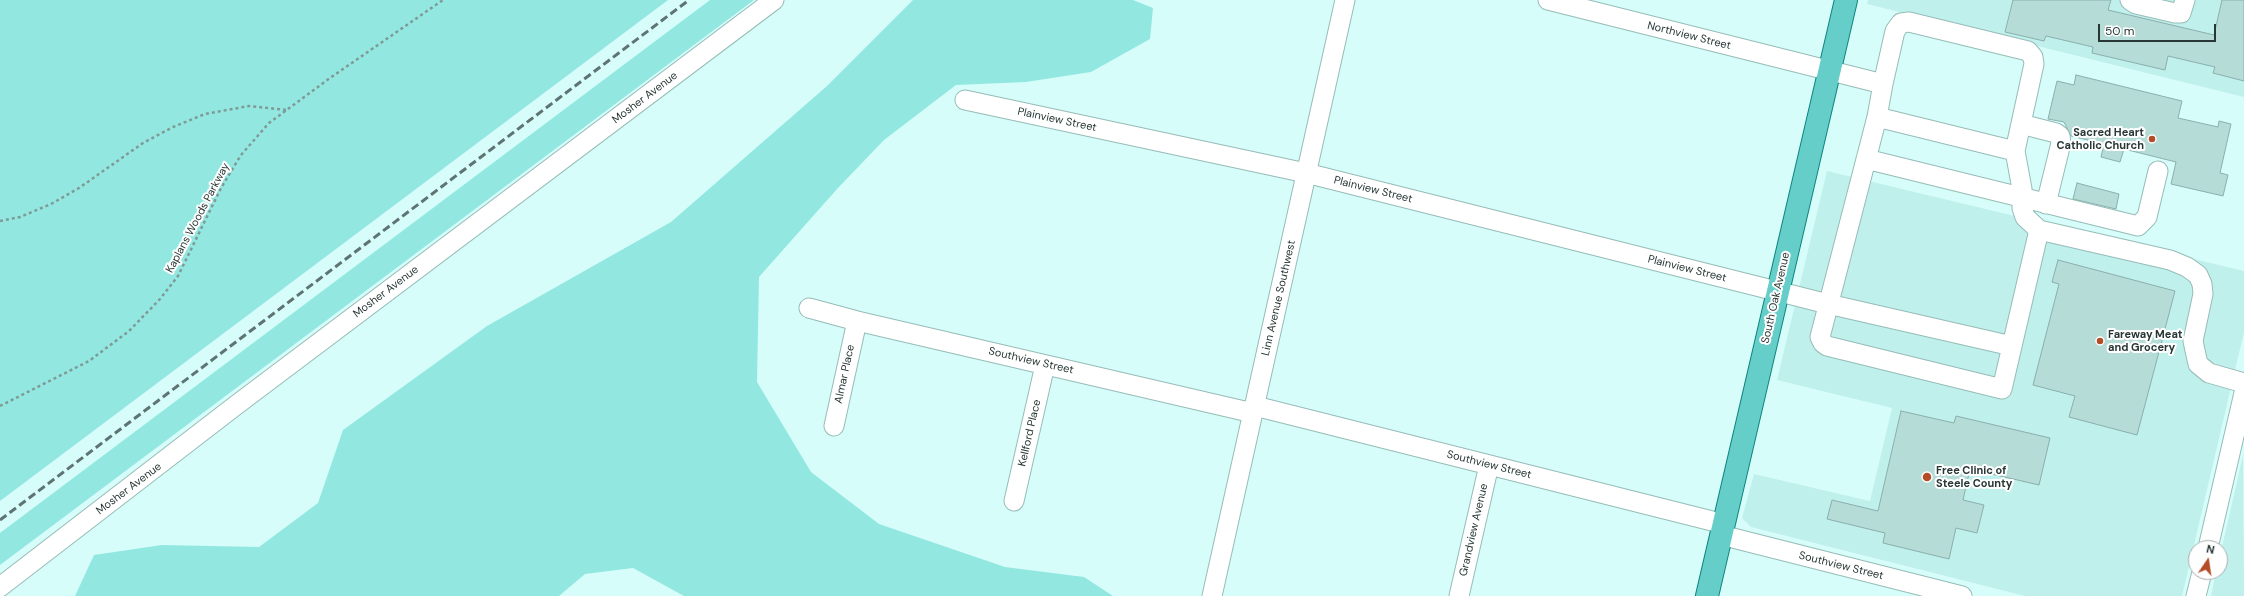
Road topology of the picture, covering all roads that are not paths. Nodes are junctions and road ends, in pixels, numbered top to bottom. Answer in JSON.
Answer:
{"nodes":[{"id":1,"x":774,"y":0,"type":"edge"},
{"id":2,"x":1345,"y":0,"type":"edge"},
{"id":3,"x":1548,"y":0,"type":"edge"},
{"id":4,"x":1846,"y":0,"type":"edge"},
{"id":5,"x":2130,"y":0,"type":"edge"},
{"id":6,"x":2185,"y":0,"type":"edge"},
{"id":7,"x":1829,"y":71,"type":"junction"},
{"id":8,"x":1884,"y":84,"type":"junction"},
{"id":9,"x":965,"y":100,"type":"dead end"},
{"id":10,"x":1877,"y":117,"type":"junction"},
{"id":11,"x":2021,"y":124,"type":"junction"},
{"id":12,"x":2015,"y":151,"type":"junction"},
{"id":13,"x":1866,"y":159,"type":"junction"},
{"id":14,"x":2158,"y":172,"type":"dead end"},
{"id":15,"x":1306,"y":173,"type":"junction"},
{"id":16,"x":2021,"y":197,"type":"junction"},
{"id":17,"x":2046,"y":204,"type":"junction"},
{"id":18,"x":2039,"y":230,"type":"junction"},
{"id":19,"x":1778,"y":292,"type":"junction"},
{"id":20,"x":1828,"y":304,"type":"junction"},
{"id":21,"x":809,"y":308,"type":"dead end"},
{"id":22,"x":857,"y":321,"type":"junction"},
{"id":23,"x":2012,"y":346,"type":"junction"},
{"id":24,"x":1045,"y":365,"type":"junction"},
{"id":25,"x":2244,"y":383,"type":"edge"},
{"id":26,"x":2244,"y":393,"type":"edge"},
{"id":27,"x":1254,"y":409,"type":"junction"},
{"id":28,"x":834,"y":426,"type":"dead end"},
{"id":29,"x":1489,"y":465,"type":"junction"},
{"id":30,"x":1014,"y":501,"type":"dead end"},
{"id":31,"x":1722,"y":530,"type":"junction"},
{"id":32,"x":2210,"y":540,"type":"edge"},
{"id":33,"x":2200,"y":580,"type":"edge"},
{"id":34,"x":0,"y":587,"type":"edge"},
{"id":35,"x":1955,"y":595,"type":"edge"},
{"id":36,"x":1212,"y":596,"type":"edge"},
{"id":37,"x":1459,"y":596,"type":"edge"},
{"id":38,"x":1707,"y":596,"type":"edge"},
{"id":39,"x":2196,"y":596,"type":"edge"}],
"edges":[{"from":1,"to":34,"type":"street","name":"Mosher Avenue"},
{"from":2,"to":15,"type":"street","name":"Linn Avenue Southwest"},
{"from":3,"to":7,"type":"street","name":"Northview Street"},
{"from":4,"to":7,"type":"main road","name":"South Oak Avenue"},
{"from":5,"to":6,"type":"street"},
{"from":7,"to":8,"type":"street","name":"Northview Street"},
{"from":7,"to":19,"type":"main road","name":"South Oak Avenue"},
{"from":8,"to":10,"type":"street"},
{"from":8,"to":11,"type":"street"},
{"from":9,"to":15,"type":"street","name":"Plainview Street"},
{"from":10,"to":12,"type":"street"},
{"from":10,"to":13,"type":"street"},
{"from":11,"to":12,"type":"street"},
{"from":11,"to":17,"type":"street"},
{"from":12,"to":16,"type":"street"},
{"from":13,"to":16,"type":"street"},
{"from":13,"to":20,"type":"street"},
{"from":14,"to":17,"type":"street"},
{"from":15,"to":19,"type":"street","name":"Plainview Street"},
{"from":15,"to":27,"type":"street","name":"Linn Avenue Southwest"},
{"from":16,"to":17,"type":"street"},
{"from":16,"to":18,"type":"street"},
{"from":18,"to":23,"type":"street"},
{"from":18,"to":25,"type":"street"},
{"from":19,"to":20,"type":"street","name":"Plainview Street"},
{"from":19,"to":31,"type":"main road","name":"South Oak Avenue"},
{"from":20,"to":23,"type":"street","name":"Plainview Street"},
{"from":20,"to":23,"type":"street"},
{"from":21,"to":22,"type":"street","name":"Southview Street"},
{"from":22,"to":24,"type":"street","name":"Southview Street"},
{"from":22,"to":28,"type":"street","name":"Almar Place"},
{"from":24,"to":27,"type":"street","name":"Southview Street"},
{"from":24,"to":30,"type":"street","name":"Kellford Place"},
{"from":26,"to":32,"type":"street"},
{"from":27,"to":29,"type":"street","name":"Southview Street"},
{"from":27,"to":36,"type":"street","name":"Linn Avenue Southwest"},
{"from":29,"to":31,"type":"street","name":"Southview Street"},
{"from":29,"to":37,"type":"street","name":"Grandview Avenue"},
{"from":31,"to":35,"type":"street","name":"Southview Street"},
{"from":31,"to":38,"type":"main road","name":"South Oak Avenue"},
{"from":33,"to":39,"type":"street"}]}
